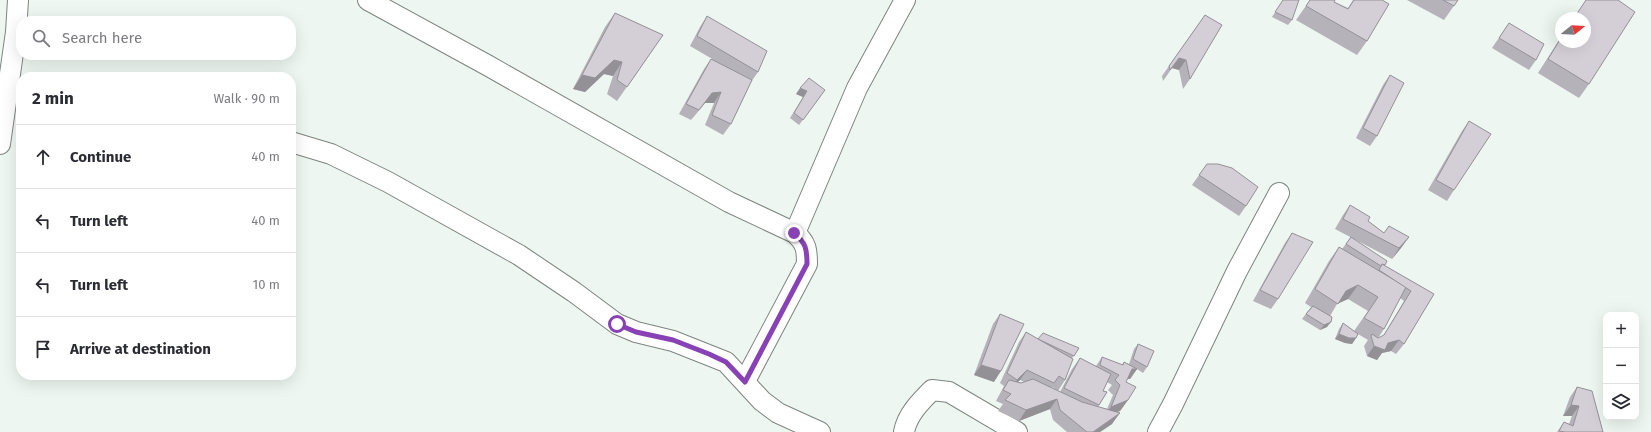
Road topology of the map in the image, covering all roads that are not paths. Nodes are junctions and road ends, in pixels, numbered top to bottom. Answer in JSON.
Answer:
{"nodes":[{"id":1,"x":18,"y":0,"type":"edge"},
{"id":2,"x":368,"y":0,"type":"edge"},
{"id":3,"x":905,"y":0,"type":"edge"},
{"id":4,"x":17,"y":16,"type":"edge"},
{"id":5,"x":16,"y":32,"type":"edge"},
{"id":6,"x":0,"y":144,"type":"edge"},
{"id":7,"x":296,"y":144,"type":"edge"},
{"id":8,"x":1280,"y":193,"type":"dead end"},
{"id":9,"x":794,"y":233,"type":"junction"},
{"id":10,"x":745,"y":382,"type":"junction"},
{"id":11,"x":820,"y":432,"type":"edge"},
{"id":12,"x":904,"y":432,"type":"edge"},
{"id":13,"x":1017,"y":432,"type":"edge"},
{"id":14,"x":1158,"y":432,"type":"edge"}],
"edges":[{"from":1,"to":4,"type":"street"},
{"from":2,"to":9,"type":"street"},
{"from":3,"to":9,"type":"street"},
{"from":5,"to":6,"type":"street"},
{"from":7,"to":10,"type":"street"},
{"from":8,"to":14,"type":"street"},
{"from":9,"to":10,"type":"street"},
{"from":10,"to":11,"type":"street"},
{"from":12,"to":13,"type":"street"}]}
